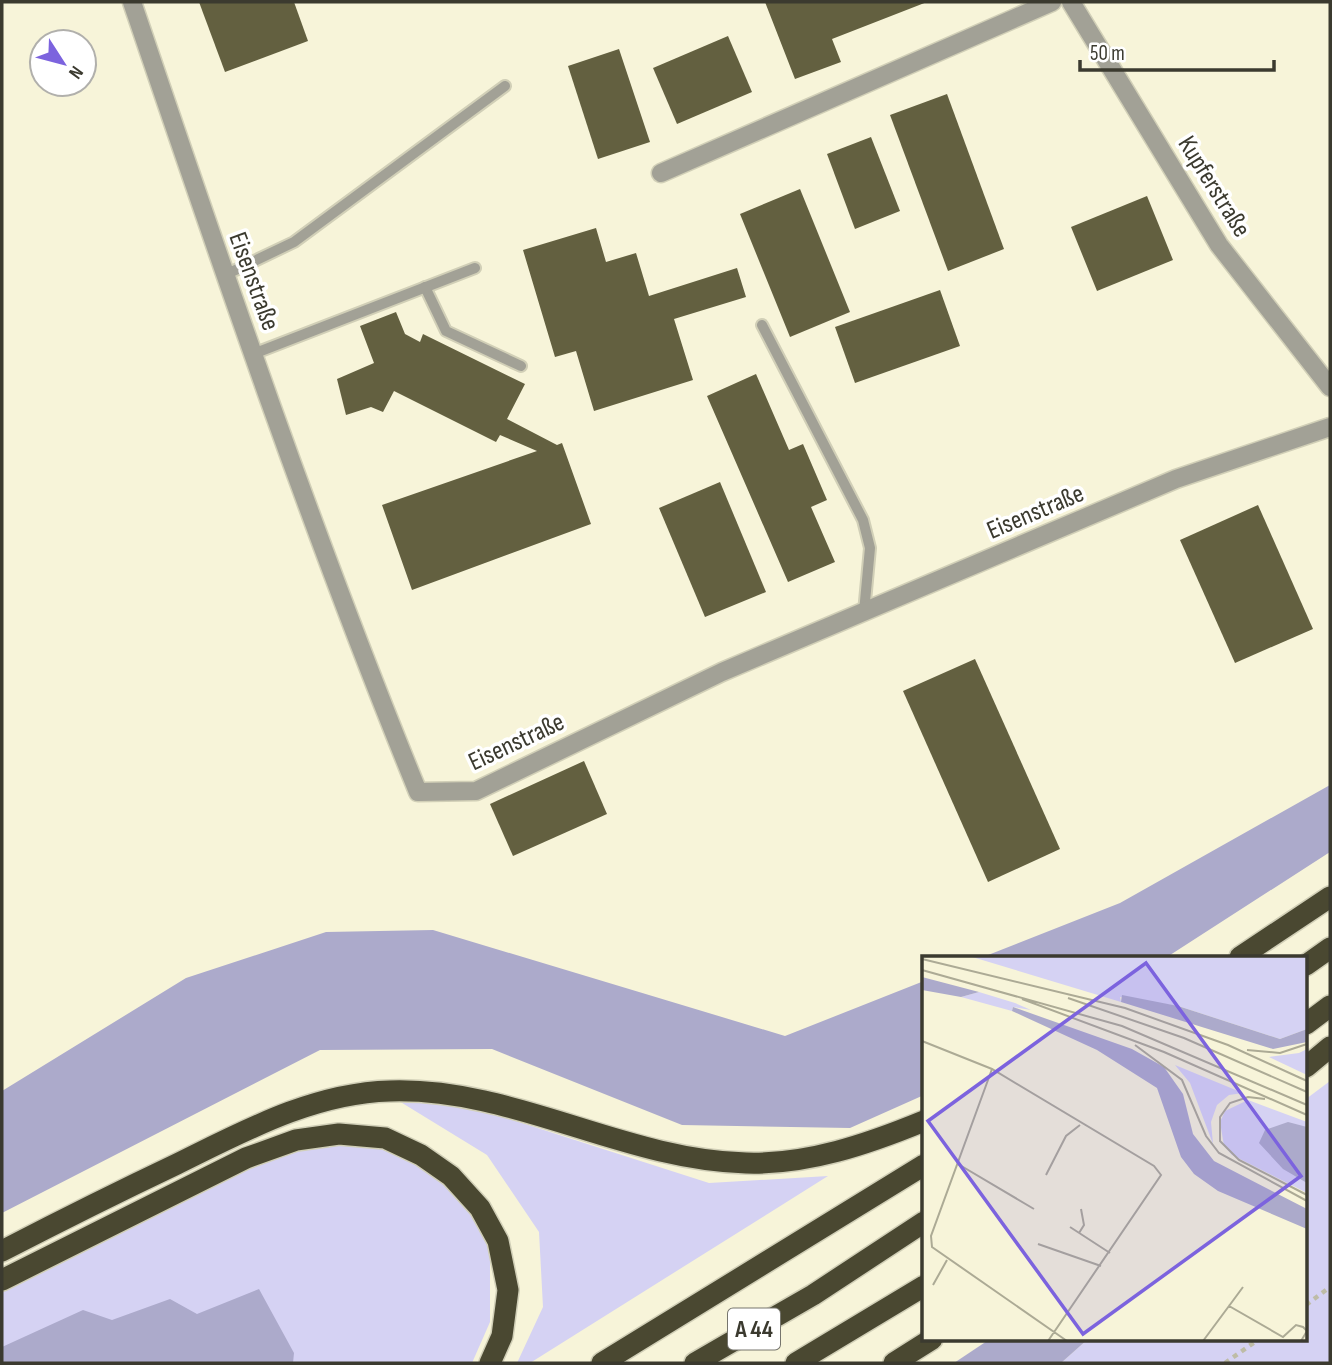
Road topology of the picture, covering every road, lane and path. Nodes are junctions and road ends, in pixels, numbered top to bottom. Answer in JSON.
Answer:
{"nodes":[{"id":1,"x":132,"y":2,"type":"edge"},
{"id":2,"x":1052,"y":2,"type":"edge"},
{"id":3,"x":1071,"y":2,"type":"edge"},
{"id":4,"x":505,"y":86,"type":"dead end"},
{"id":5,"x":661,"y":173,"type":"dead end"},
{"id":6,"x":475,"y":268,"type":"dead end"},
{"id":7,"x":225,"y":275,"type":"junction"},
{"id":8,"x":425,"y":287,"type":"junction"},
{"id":9,"x":762,"y":325,"type":"dead end"},
{"id":10,"x":253,"y":354,"type":"junction"},
{"id":11,"x":521,"y":366,"type":"dead end"},
{"id":12,"x":1330,"y":387,"type":"edge"},
{"id":13,"x":1330,"y":427,"type":"edge"},
{"id":14,"x":864,"y":612,"type":"junction"},
{"id":15,"x":1330,"y":897,"type":"edge"},
{"id":16,"x":1330,"y":948,"type":"edge"},
{"id":17,"x":1242,"y":956,"type":"edge"},
{"id":18,"x":1308,"y":964,"type":"edge"},
{"id":19,"x":1330,"y":1006,"type":"edge"},
{"id":20,"x":1308,"y":1022,"type":"edge"},
{"id":21,"x":1330,"y":1047,"type":"edge"},
{"id":22,"x":1308,"y":1065,"type":"edge"},
{"id":23,"x":922,"y":1122,"type":"edge"},
{"id":24,"x":922,"y":1166,"type":"edge"},
{"id":25,"x":922,"y":1223,"type":"edge"},
{"id":26,"x":2,"y":1251,"type":"edge"},
{"id":27,"x":2,"y":1280,"type":"edge"},
{"id":28,"x":922,"y":1287,"type":"edge"},
{"id":29,"x":1330,"y":1287,"type":"edge"},
{"id":30,"x":1308,"y":1303,"type":"edge"},
{"id":31,"x":930,"y":1340,"type":"edge"},
{"id":32,"x":1258,"y":1340,"type":"edge"},
{"id":33,"x":490,"y":1363,"type":"edge"},
{"id":34,"x":602,"y":1363,"type":"edge"},
{"id":35,"x":695,"y":1363,"type":"edge"},
{"id":36,"x":796,"y":1363,"type":"edge"},
{"id":37,"x":894,"y":1363,"type":"edge"},
{"id":38,"x":1226,"y":1363,"type":"edge"}],
"edges":[{"from":1,"to":7,"type":"street","name":"Eisenstraße"},
{"from":2,"to":5,"type":"street"},
{"from":3,"to":12,"type":"street","name":"Kupferstraße"},
{"from":4,"to":7,"type":"lane"},
{"from":6,"to":8,"type":"lane"},
{"from":7,"to":10,"type":"street","name":"Eisenstraße"},
{"from":8,"to":10,"type":"lane"},
{"from":8,"to":11,"type":"lane"},
{"from":9,"to":14,"type":"lane"},
{"from":10,"to":14,"type":"street","name":"Eisenstraße"},
{"from":13,"to":14,"type":"street","name":"Eisenstraße"},
{"from":15,"to":17,"type":"highway"},
{"from":16,"to":18,"type":"highway"},
{"from":19,"to":20,"type":"highway"},
{"from":21,"to":22,"type":"highway"},
{"from":23,"to":26,"type":"highway"},
{"from":24,"to":34,"type":"highway"},
{"from":25,"to":35,"type":"highway","number":"A 44"},
{"from":27,"to":33,"type":"highway"},
{"from":28,"to":36,"type":"highway","number":"A 44"},
{"from":29,"to":30,"type":"path"},
{"from":31,"to":37,"type":"highway"},
{"from":32,"to":38,"type":"path"}]}
